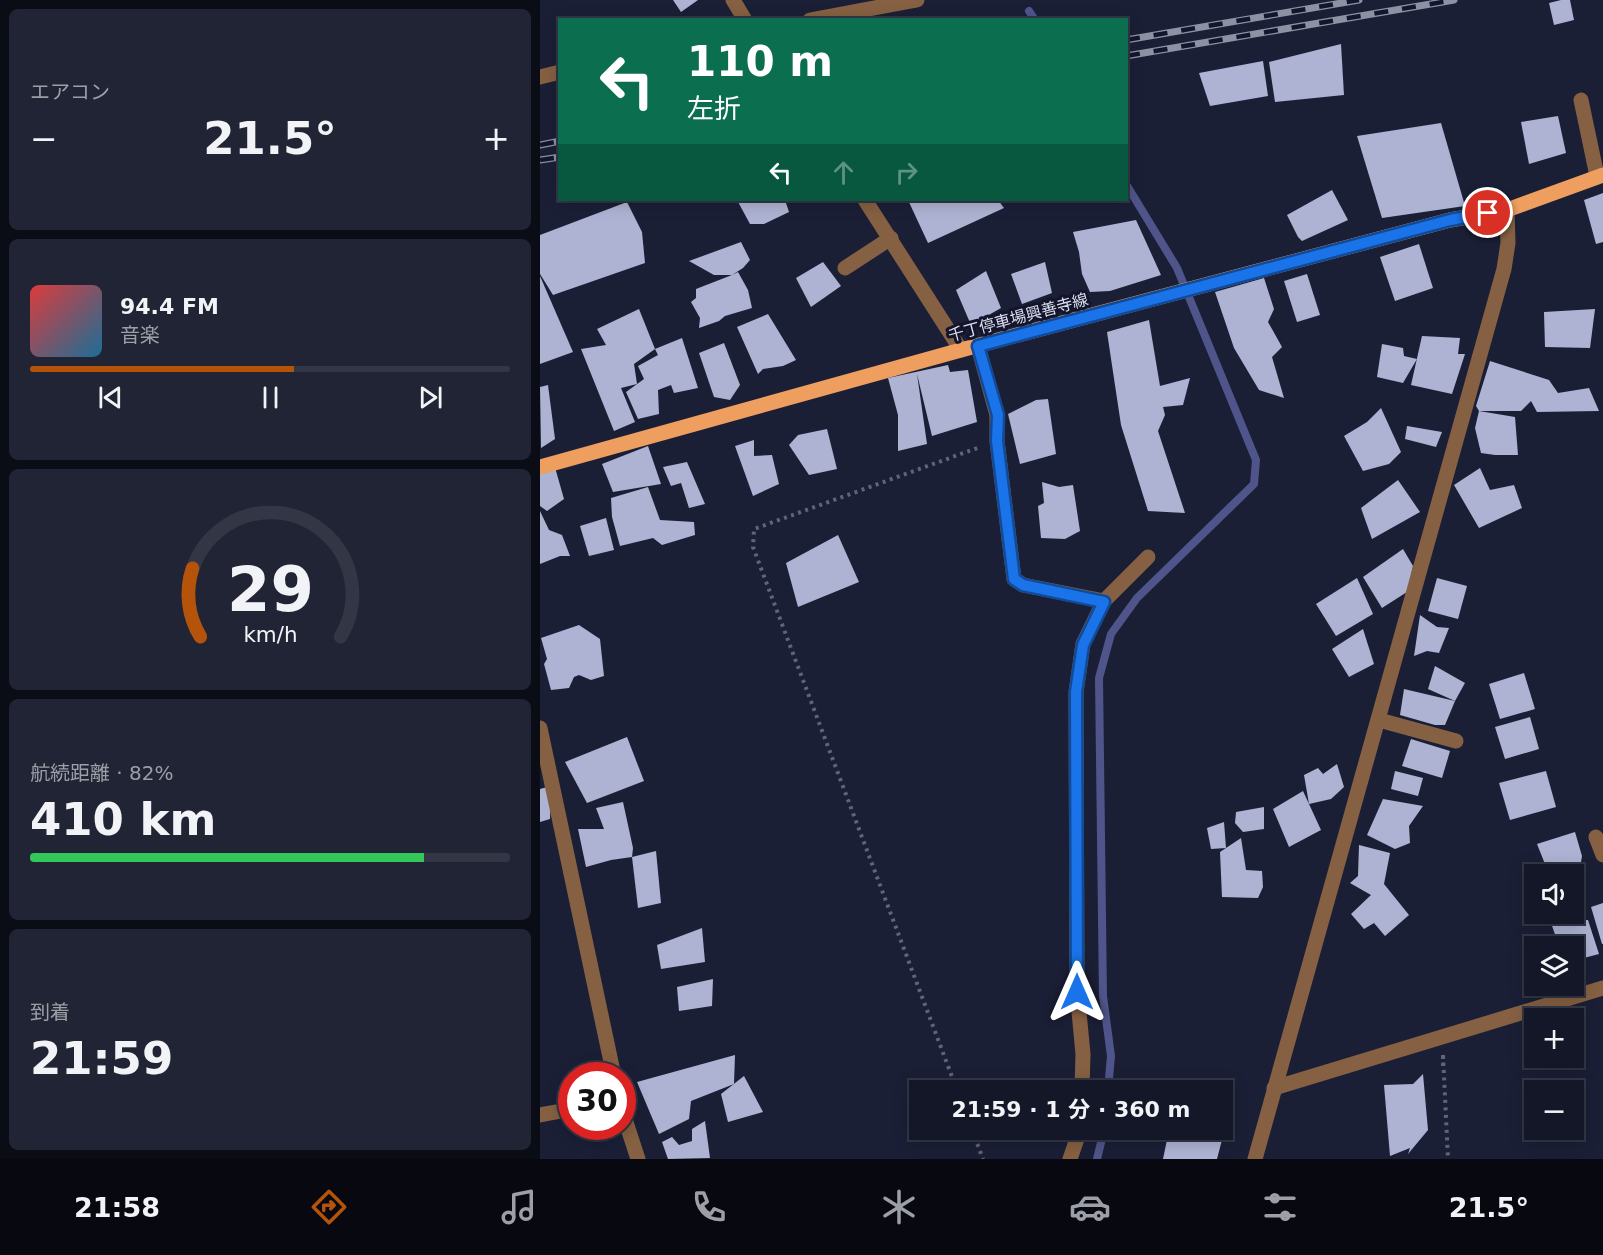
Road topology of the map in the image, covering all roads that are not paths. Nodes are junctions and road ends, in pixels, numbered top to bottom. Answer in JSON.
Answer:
{"nodes":[{"id":1,"x":733,"y":0,"type":"edge"},
{"id":2,"x":917,"y":0,"type":"edge"},
{"id":3,"x":744,"y":18,"type":"edge"},
{"id":4,"x":821,"y":18,"type":"edge"},
{"id":5,"x":558,"y":72,"type":"edge"},
{"id":6,"x":540,"y":77,"type":"edge"},
{"id":7,"x":1581,"y":100,"type":"dead end"},
{"id":8,"x":1600,"y":175,"type":"edge"},
{"id":9,"x":866,"y":201,"type":"edge"},
{"id":10,"x":1507,"y":210,"type":"junction"},
{"id":11,"x":891,"y":238,"type":"junction"},
{"id":12,"x":845,"y":268,"type":"dead end"},
{"id":13,"x":978,"y":346,"type":"junction"},
{"id":14,"x":961,"y":350,"type":"junction"},
{"id":15,"x":540,"y":467,"type":"edge"},
{"id":16,"x":1148,"y":557,"type":"dead end"},
{"id":17,"x":1104,"y":602,"type":"junction"},
{"id":18,"x":1379,"y":720,"type":"junction"},
{"id":19,"x":540,"y":728,"type":"edge"},
{"id":20,"x":1456,"y":741,"type":"dead end"},
{"id":21,"x":1596,"y":837,"type":"dead end"},
{"id":22,"x":1603,"y":855,"type":"edge"},
{"id":23,"x":1603,"y":988,"type":"edge"},
{"id":24,"x":611,"y":1062,"type":"edge"},
{"id":25,"x":1082,"y":1080,"type":"edge"},
{"id":26,"x":1274,"y":1088,"type":"junction"},
{"id":27,"x":558,"y":1112,"type":"edge"},
{"id":28,"x":540,"y":1115,"type":"edge"},
{"id":29,"x":632,"y":1140,"type":"edge"},
{"id":30,"x":1077,"y":1140,"type":"edge"},
{"id":31,"x":638,"y":1159,"type":"edge"},
{"id":32,"x":1070,"y":1159,"type":"edge"},
{"id":33,"x":1255,"y":1159,"type":"edge"}],
"edges":[{"from":1,"to":3,"type":"street"},
{"from":2,"to":4,"type":"street"},
{"from":5,"to":6,"type":"street"},
{"from":7,"to":8,"type":"street"},
{"from":8,"to":10,"type":"main road","name":"千丁停車場興善寺線"},
{"from":9,"to":11,"type":"street"},
{"from":10,"to":13,"type":"main road","name":"千丁停車場興善寺線"},
{"from":10,"to":18,"type":"street"},
{"from":11,"to":12,"type":"street"},
{"from":11,"to":14,"type":"street"},
{"from":13,"to":14,"type":"main road","name":"千丁停車場興善寺線"},
{"from":13,"to":17,"type":"street"},
{"from":14,"to":15,"type":"main road","name":"千丁停車場興善寺線"},
{"from":16,"to":17,"type":"street"},
{"from":17,"to":25,"type":"street"},
{"from":18,"to":20,"type":"street"},
{"from":18,"to":26,"type":"street"},
{"from":19,"to":24,"type":"street"},
{"from":21,"to":22,"type":"street"},
{"from":23,"to":26,"type":"street"},
{"from":26,"to":33,"type":"street"},
{"from":27,"to":28,"type":"street"},
{"from":29,"to":31,"type":"street"},
{"from":30,"to":32,"type":"street"}]}
